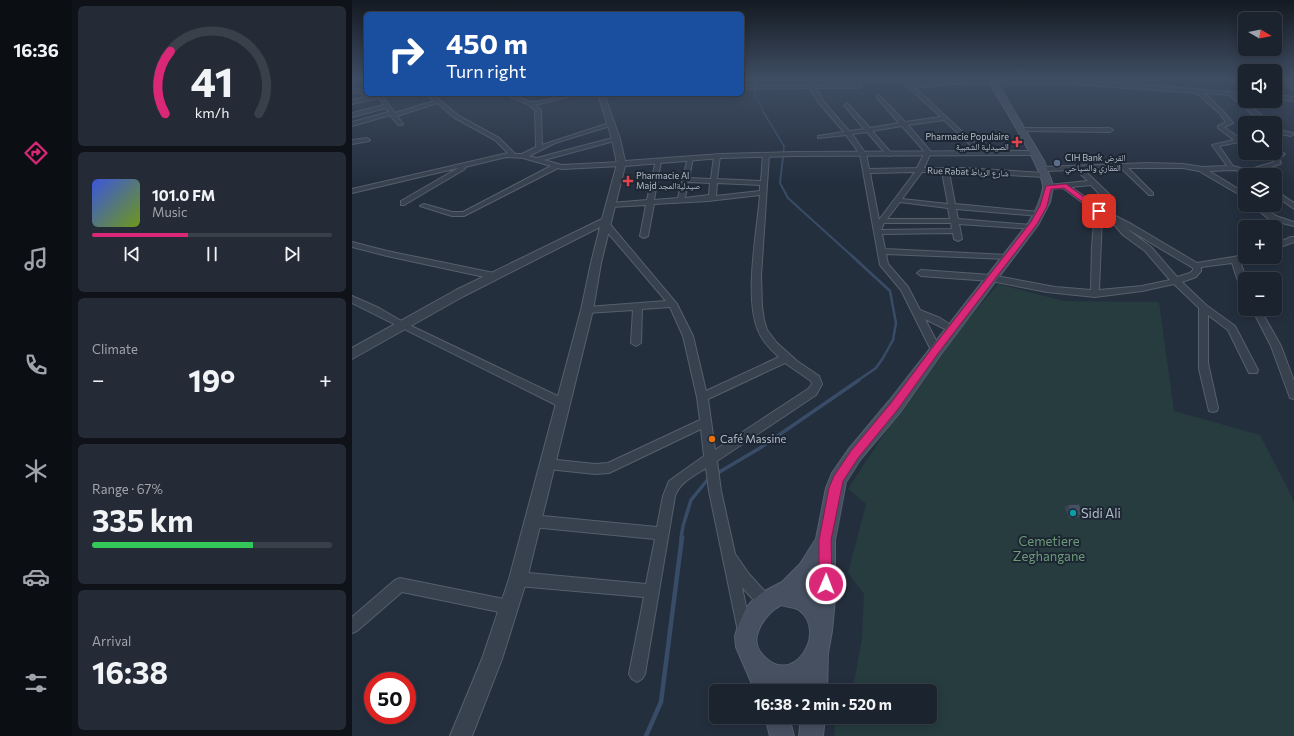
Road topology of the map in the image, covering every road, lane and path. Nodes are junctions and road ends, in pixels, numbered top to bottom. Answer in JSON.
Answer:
{"nodes":[{"id":1,"x":453,"y":113,"type":"edge"},
{"id":2,"x":538,"y":113,"type":"edge"},
{"id":3,"x":607,"y":113,"type":"edge"},
{"id":4,"x":831,"y":113,"type":"edge"},
{"id":5,"x":854,"y":113,"type":"edge"},
{"id":6,"x":894,"y":113,"type":"edge"},
{"id":7,"x":940,"y":113,"type":"edge"},
{"id":8,"x":1012,"y":113,"type":"edge"},
{"id":9,"x":1222,"y":113,"type":"edge"},
{"id":10,"x":392,"y":114,"type":"joint"},
{"id":11,"x":945,"y":118,"type":"junction"},
{"id":12,"x":352,"y":124,"type":"edge"},
{"id":13,"x":400,"y":124,"type":"dead end"},
{"id":14,"x":611,"y":124,"type":"junction"},
{"id":15,"x":904,"y":124,"type":"junction"},
{"id":16,"x":869,"y":130,"type":"junction"},
{"id":17,"x":1022,"y":130,"type":"junction"},
{"id":18,"x":1110,"y":130,"type":"dead end"},
{"id":19,"x":848,"y":133,"type":"junction"},
{"id":20,"x":1282,"y":133,"type":"edge"},
{"id":21,"x":1290,"y":134,"type":"dead end"},
{"id":22,"x":820,"y":137,"type":"dead end"},
{"id":23,"x":616,"y":139,"type":"junction"},
{"id":24,"x":1238,"y":139,"type":"edge"},
{"id":25,"x":367,"y":140,"type":"dead end"},
{"id":26,"x":352,"y":142,"type":"edge"},
{"id":27,"x":1238,"y":142,"type":"edge"},
{"id":28,"x":539,"y":147,"type":"junction"},
{"id":29,"x":928,"y":152,"type":"junction"},
{"id":30,"x":981,"y":152,"type":"junction"},
{"id":31,"x":1034,"y":153,"type":"junction"},
{"id":32,"x":770,"y":154,"type":"junction"},
{"id":33,"x":863,"y":154,"type":"junction"},
{"id":34,"x":889,"y":154,"type":"junction"},
{"id":35,"x":513,"y":155,"type":"junction"},
{"id":36,"x":523,"y":156,"type":"junction"},
{"id":37,"x":717,"y":156,"type":"junction"},
{"id":38,"x":690,"y":158,"type":"junction"},
{"id":39,"x":537,"y":160,"type":"junction"},
{"id":40,"x":1276,"y":160,"type":"edge"},
{"id":41,"x":658,"y":161,"type":"junction"},
{"id":42,"x":473,"y":162,"type":"junction"},
{"id":43,"x":621,"y":164,"type":"junction"},
{"id":44,"x":556,"y":166,"type":"junction"},
{"id":45,"x":1123,"y":166,"type":"junction"},
{"id":46,"x":1229,"y":168,"type":"junction"},
{"id":47,"x":1266,"y":168,"type":"edge"},
{"id":48,"x":1079,"y":169,"type":"junction"},
{"id":49,"x":1201,"y":169,"type":"junction"},
{"id":50,"x":920,"y":170,"type":"junction"},
{"id":51,"x":1238,"y":170,"type":"edge"},
{"id":52,"x":866,"y":171,"type":"junction"},
{"id":53,"x":945,"y":171,"type":"junction"},
{"id":54,"x":1045,"y":177,"type":"junction"},
{"id":55,"x":686,"y":180,"type":"junction"},
{"id":56,"x":713,"y":182,"type":"junction"},
{"id":57,"x":763,"y":183,"type":"junction"},
{"id":58,"x":1093,"y":183,"type":"junction"},
{"id":59,"x":1066,"y":186,"type":"junction"},
{"id":60,"x":352,"y":191,"type":"edge"},
{"id":61,"x":1238,"y":191,"type":"edge"},
{"id":62,"x":763,"y":193,"type":"junction"},
{"id":63,"x":1151,"y":194,"type":"dead end"},
{"id":64,"x":1107,"y":197,"type":"dead end"},
{"id":65,"x":1282,"y":198,"type":"edge"},
{"id":66,"x":708,"y":199,"type":"junction"},
{"id":67,"x":898,"y":200,"type":"junction"},
{"id":68,"x":681,"y":202,"type":"junction"},
{"id":69,"x":404,"y":203,"type":"dead end"},
{"id":70,"x":649,"y":204,"type":"junction"},
{"id":71,"x":952,"y":205,"type":"junction"},
{"id":72,"x":424,"y":206,"type":"dead end"},
{"id":73,"x":611,"y":206,"type":"junction"},
{"id":74,"x":1294,"y":207,"type":"edge"},
{"id":75,"x":1099,"y":211,"type":"junction"},
{"id":76,"x":1265,"y":212,"type":"edge"},
{"id":77,"x":1039,"y":214,"type":"junction"},
{"id":78,"x":882,"y":221,"type":"junction"},
{"id":79,"x":955,"y":221,"type":"junction"},
{"id":80,"x":1116,"y":221,"type":"junction"},
{"id":81,"x":606,"y":222,"type":"junction"},
{"id":82,"x":1294,"y":224,"type":"edge"},
{"id":83,"x":1031,"y":227,"type":"junction"},
{"id":84,"x":877,"y":230,"type":"junction"},
{"id":85,"x":644,"y":236,"type":"dead end"},
{"id":86,"x":1294,"y":241,"type":"edge"},
{"id":87,"x":352,"y":244,"type":"edge"},
{"id":88,"x":1282,"y":245,"type":"edge"},
{"id":89,"x":881,"y":251,"type":"junction"},
{"id":90,"x":1008,"y":257,"type":"junction"},
{"id":91,"x":1238,"y":259,"type":"edge"},
{"id":92,"x":1235,"y":260,"type":"junction"},
{"id":93,"x":1197,"y":267,"type":"junction"},
{"id":94,"x":1239,"y":272,"type":"edge"},
{"id":95,"x":921,"y":273,"type":"dead end"},
{"id":96,"x":494,"y":276,"type":"junction"},
{"id":97,"x":990,"y":278,"type":"junction"},
{"id":98,"x":1176,"y":280,"type":"junction"},
{"id":99,"x":1095,"y":294,"type":"junction"},
{"id":100,"x":352,"y":299,"type":"edge"},
{"id":101,"x":673,"y":304,"type":"junction"},
{"id":102,"x":638,"y":307,"type":"junction"},
{"id":103,"x":1203,"y":307,"type":"junction"},
{"id":104,"x":587,"y":310,"type":"junction"},
{"id":105,"x":917,"y":312,"type":"junction"},
{"id":106,"x":1260,"y":316,"type":"edge"},
{"id":107,"x":402,"y":326,"type":"junction"},
{"id":108,"x":952,"y":329,"type":"junction"},
{"id":109,"x":636,"y":343,"type":"dead end"},
{"id":110,"x":936,"y":350,"type":"junction"},
{"id":111,"x":352,"y":354,"type":"edge"},
{"id":112,"x":786,"y":358,"type":"junction"},
{"id":113,"x":1253,"y":370,"type":"dead end"},
{"id":114,"x":1294,"y":395,"type":"edge"},
{"id":115,"x":702,"y":398,"type":"junction"},
{"id":116,"x":562,"y":403,"type":"junction"},
{"id":117,"x":1213,"y":408,"type":"dead end"},
{"id":118,"x":705,"y":422,"type":"junction"},
{"id":119,"x":710,"y":460,"type":"junction"},
{"id":120,"x":548,"y":464,"type":"junction"},
{"id":121,"x":532,"y":521,"type":"junction"},
{"id":122,"x":662,"y":534,"type":"junction"},
{"id":123,"x":825,"y":540,"type":"junction"},
{"id":124,"x":728,"y":554,"type":"junction"},
{"id":125,"x":518,"y":579,"type":"junction"},
{"id":126,"x":652,"y":591,"type":"junction"},
{"id":127,"x":773,"y":599,"type":"junction"},
{"id":128,"x":509,"y":607,"type":"junction"},
{"id":129,"x":352,"y":626,"type":"edge"},
{"id":130,"x":821,"y":628,"type":"junction"},
{"id":131,"x":817,"y":654,"type":"junction"},
{"id":132,"x":752,"y":656,"type":"junction"},
{"id":133,"x":637,"y":674,"type":"dead end"},
{"id":134,"x":764,"y":684,"type":"edge"},
{"id":135,"x":815,"y":684,"type":"edge"},
{"id":136,"x":779,"y":724,"type":"edge"},
{"id":137,"x":812,"y":724,"type":"edge"},
{"id":138,"x":461,"y":736,"type":"edge"},
{"id":139,"x":782,"y":736,"type":"edge"},
{"id":140,"x":811,"y":736,"type":"edge"}],
"edges":[{"from":1,"to":35,"type":"street"},
{"from":2,"to":28,"type":"street"},
{"from":3,"to":14,"type":"street"},
{"from":4,"to":19,"type":"street"},
{"from":5,"to":16,"type":"street"},
{"from":6,"to":15,"type":"street"},
{"from":7,"to":11,"type":"street"},
{"from":8,"to":17,"type":"main road"},
{"from":9,"to":24,"type":"street"},
{"from":10,"to":12,"type":"street"},
{"from":10,"to":13,"type":"street"},
{"from":11,"to":15,"type":"street"},
{"from":11,"to":30,"type":"street"},
{"from":14,"to":23,"type":"street"},
{"from":14,"to":28,"type":"street"},
{"from":15,"to":16,"type":"street"},
{"from":15,"to":29,"type":"street"},
{"from":16,"to":19,"type":"street"},
{"from":16,"to":34,"type":"street"},
{"from":17,"to":18,"type":"street"},
{"from":17,"to":31,"type":"main road"},
{"from":19,"to":22,"type":"street"},
{"from":19,"to":33,"type":"street"},
{"from":20,"to":21,"type":"street"},
{"from":23,"to":39,"type":"street"},
{"from":23,"to":43,"type":"street"},
{"from":25,"to":26,"type":"street"},
{"from":27,"to":46,"type":"street"},
{"from":28,"to":36,"type":"street"},
{"from":29,"to":30,"type":"street"},
{"from":29,"to":34,"type":"street"},
{"from":29,"to":50,"type":"street"},
{"from":30,"to":31,"type":"street"},
{"from":31,"to":54,"type":"main road"},
{"from":32,"to":33,"type":"street"},
{"from":32,"to":37,"type":"street"},
{"from":32,"to":57,"type":"street"},
{"from":33,"to":34,"type":"street"},
{"from":33,"to":52,"type":"street"},
{"from":35,"to":36,"type":"street"},
{"from":35,"to":42,"type":"street"},
{"from":36,"to":39,"type":"street"},
{"from":37,"to":38,"type":"street"},
{"from":37,"to":56,"type":"street"},
{"from":38,"to":41,"type":"street"},
{"from":38,"to":55,"type":"street"},
{"from":39,"to":44,"type":"street"},
{"from":40,"to":47,"type":"street"},
{"from":41,"to":43,"type":"street"},
{"from":41,"to":70,"type":"street"},
{"from":42,"to":60,"type":"street"},
{"from":42,"to":69,"type":"street"},
{"from":43,"to":44,"type":"street"},
{"from":43,"to":73,"type":"street"},
{"from":44,"to":72,"type":"street"},
{"from":45,"to":48,"type":"street"},
{"from":45,"to":49,"type":"street"},
{"from":45,"to":63,"type":"street"},
{"from":46,"to":49,"type":"street"},
{"from":46,"to":51,"type":"street"},
{"from":48,"to":54,"type":"street"},
{"from":48,"to":58,"type":"street"},
{"from":49,"to":61,"type":"street"},
{"from":50,"to":52,"type":"street","name":"Rue Rabat شارع الرباط"},
{"from":50,"to":53,"type":"street","name":"Rue Rabat شارع الرباط"},
{"from":50,"to":67,"type":"street"},
{"from":52,"to":84,"type":"street"},
{"from":53,"to":54,"type":"street","name":"Rue Rabat شارع الرباط"},
{"from":53,"to":71,"type":"street"},
{"from":54,"to":59,"type":"street"},
{"from":54,"to":77,"type":"main road"},
{"from":55,"to":56,"type":"street"},
{"from":55,"to":68,"type":"street"},
{"from":56,"to":57,"type":"street"},
{"from":56,"to":66,"type":"street"},
{"from":57,"to":62,"type":"street"},
{"from":58,"to":59,"type":"street"},
{"from":58,"to":64,"type":"street"},
{"from":59,"to":75,"type":"street"},
{"from":62,"to":66,"type":"street"},
{"from":62,"to":112,"type":"street"},
{"from":65,"to":74,"type":"street"},
{"from":66,"to":68,"type":"street"},
{"from":67,"to":71,"type":"street"},
{"from":67,"to":78,"type":"street"},
{"from":68,"to":70,"type":"street"},
{"from":70,"to":73,"type":"street"},
{"from":70,"to":85,"type":"street"},
{"from":71,"to":77,"type":"street"},
{"from":71,"to":79,"type":"street"},
{"from":73,"to":81,"type":"street"},
{"from":75,"to":80,"type":"street"},
{"from":75,"to":99,"type":"street"},
{"from":76,"to":82,"type":"street"},
{"from":77,"to":83,"type":"main road"},
{"from":78,"to":79,"type":"street"},
{"from":78,"to":84,"type":"street"},
{"from":79,"to":83,"type":"street"},
{"from":79,"to":84,"type":"street"},
{"from":80,"to":93,"type":"street"},
{"from":80,"to":98,"type":"street"},
{"from":81,"to":96,"type":"street"},
{"from":81,"to":101,"type":"street"},
{"from":81,"to":104,"type":"street"},
{"from":83,"to":90,"type":"main road"},
{"from":84,"to":89,"type":"street"},
{"from":86,"to":88,"type":"street"},
{"from":87,"to":96,"type":"street"},
{"from":89,"to":90,"type":"street"},
{"from":89,"to":105,"type":"street"},
{"from":90,"to":97,"type":"main road"},
{"from":91,"to":92,"type":"street"},
{"from":92,"to":93,"type":"street"},
{"from":92,"to":94,"type":"street"},
{"from":93,"to":98,"type":"street"},
{"from":95,"to":97,"type":"street"},
{"from":96,"to":107,"type":"street"},
{"from":97,"to":99,"type":"street"},
{"from":97,"to":108,"type":"main road"},
{"from":98,"to":99,"type":"street"},
{"from":98,"to":103,"type":"street"},
{"from":100,"to":107,"type":"street"},
{"from":101,"to":102,"type":"street"},
{"from":101,"to":115,"type":"street"},
{"from":102,"to":104,"type":"street"},
{"from":102,"to":109,"type":"street"},
{"from":103,"to":113,"type":"street"},
{"from":103,"to":117,"type":"street"},
{"from":104,"to":116,"type":"street"},
{"from":105,"to":108,"type":"street"},
{"from":105,"to":110,"type":"street"},
{"from":106,"to":114,"type":"street"},
{"from":107,"to":111,"type":"street"},
{"from":107,"to":116,"type":"street"},
{"from":108,"to":110,"type":"main road"},
{"from":110,"to":123,"type":"main road"},
{"from":112,"to":115,"type":"street"},
{"from":112,"to":119,"type":"street"},
{"from":115,"to":118,"type":"street"},
{"from":116,"to":120,"type":"street"},
{"from":118,"to":119,"type":"street"},
{"from":118,"to":120,"type":"street"},
{"from":119,"to":122,"type":"street"},
{"from":119,"to":124,"type":"street"},
{"from":120,"to":121,"type":"street"},
{"from":121,"to":122,"type":"street"},
{"from":121,"to":125,"type":"street"},
{"from":122,"to":126,"type":"street"},
{"from":123,"to":127,"type":"main road"},
{"from":123,"to":130,"type":"main road"},
{"from":124,"to":127,"type":"street"},
{"from":124,"to":132,"type":"street"},
{"from":125,"to":126,"type":"street"},
{"from":125,"to":128,"type":"street"},
{"from":126,"to":133,"type":"street"},
{"from":127,"to":130,"type":"main road"},
{"from":127,"to":132,"type":"main road"},
{"from":128,"to":129,"type":"street"},
{"from":128,"to":138,"type":"street"},
{"from":130,"to":131,"type":"main road"},
{"from":131,"to":132,"type":"main road"},
{"from":131,"to":135,"type":"main road"},
{"from":132,"to":134,"type":"main road"},
{"from":136,"to":139,"type":"main road"},
{"from":137,"to":140,"type":"main road"}]}
